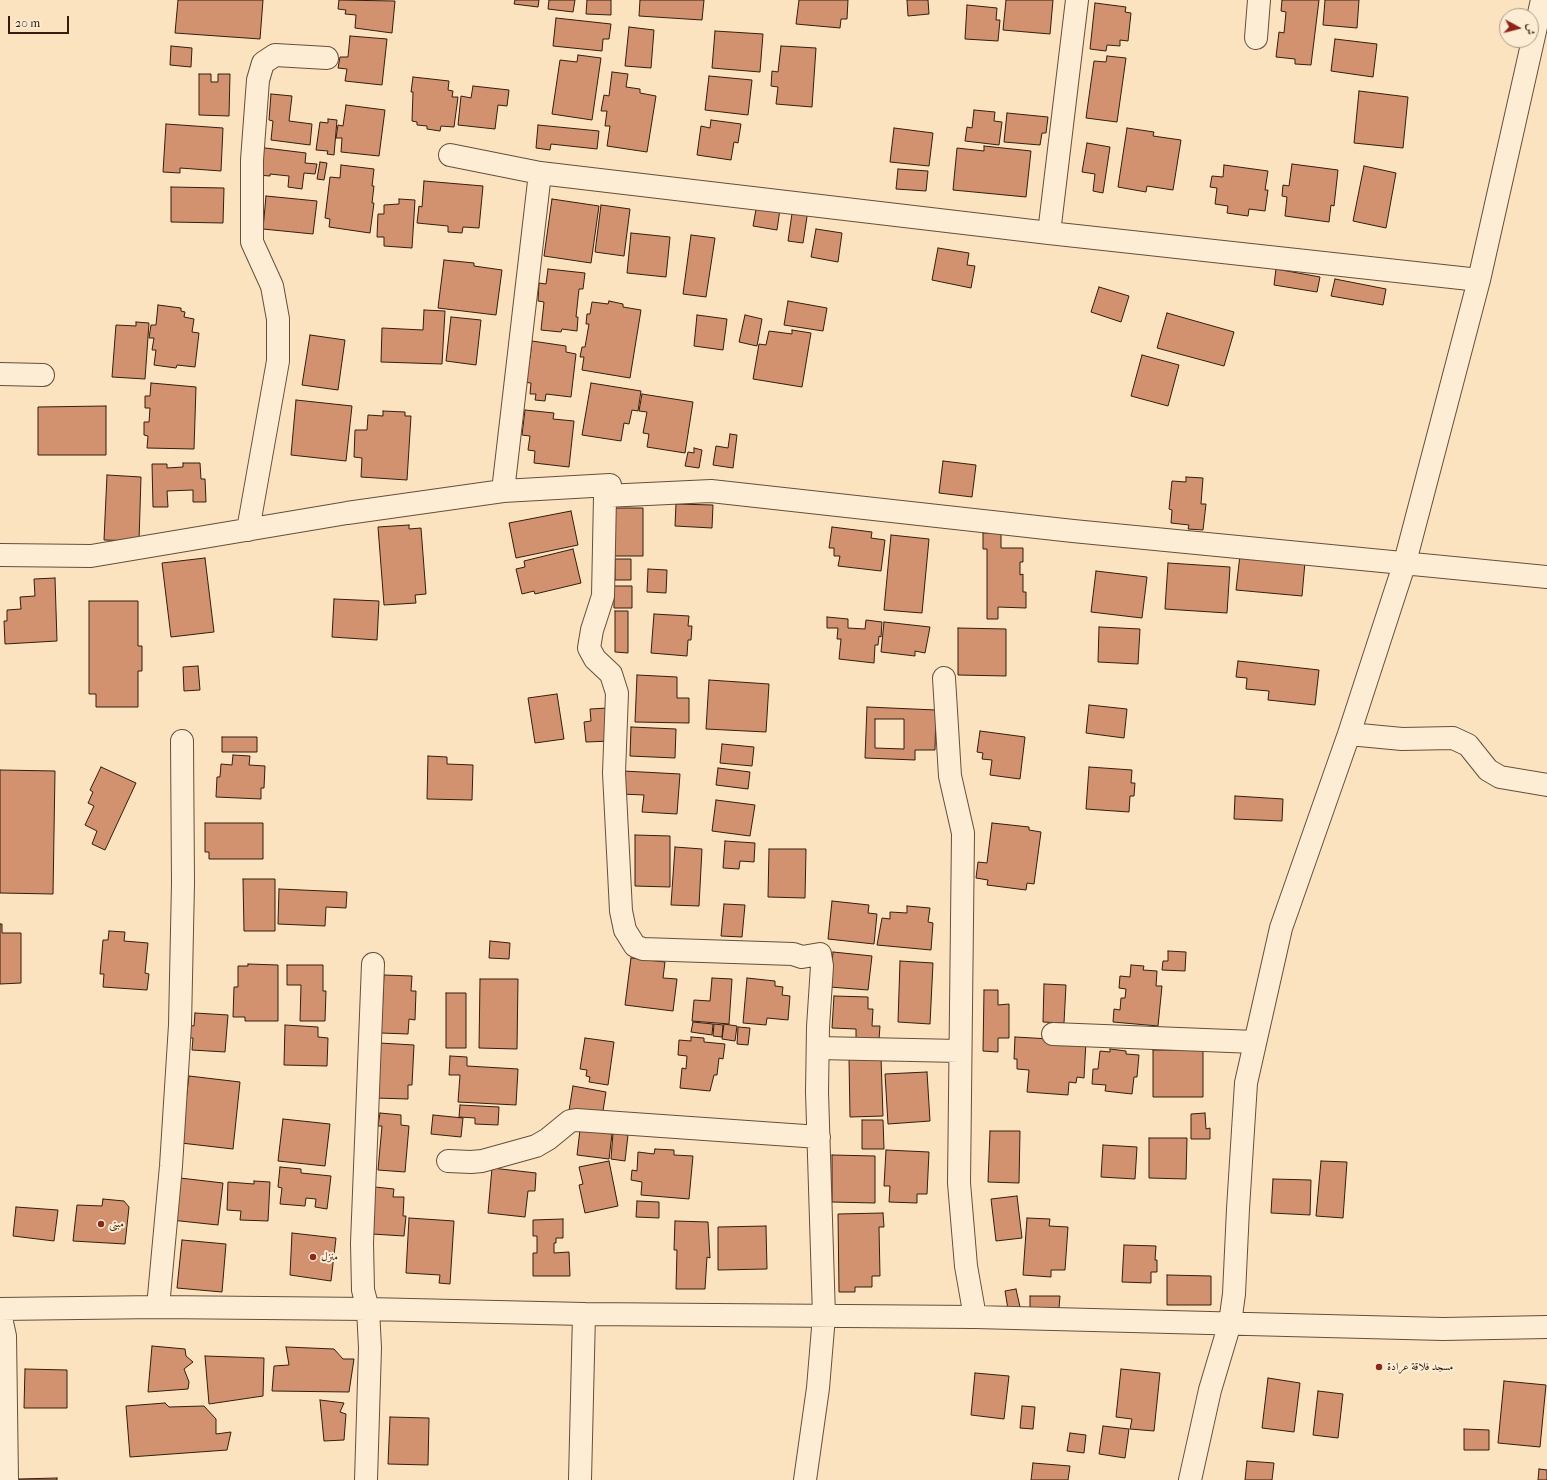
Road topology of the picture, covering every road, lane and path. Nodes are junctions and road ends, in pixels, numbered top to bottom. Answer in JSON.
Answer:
{"nodes":[{"id":1,"x":1077,"y":0,"type":"edge"},
{"id":2,"x":1259,"y":0,"type":"edge"},
{"id":3,"x":1542,"y":0,"type":"edge"},
{"id":4,"x":1256,"y":38,"type":"dead end"},
{"id":5,"x":327,"y":58,"type":"dead end"},
{"id":6,"x":450,"y":155,"type":"dead end"},
{"id":7,"x":540,"y":173,"type":"junction"},
{"id":8,"x":1049,"y":233,"type":"junction"},
{"id":9,"x":1479,"y":280,"type":"junction"},
{"id":10,"x":0,"y":374,"type":"edge"},
{"id":11,"x":43,"y":375,"type":"dead end"},
{"id":12,"x":502,"y":491,"type":"junction"},
{"id":13,"x":605,"y":496,"type":"junction"},
{"id":14,"x":248,"y":530,"type":"junction"},
{"id":15,"x":0,"y":555,"type":"edge"},
{"id":16,"x":1405,"y":562,"type":"junction"},
{"id":17,"x":1547,"y":577,"type":"edge"},
{"id":18,"x":944,"y":678,"type":"dead end"},
{"id":19,"x":1349,"y":734,"type":"junction"},
{"id":20,"x":182,"y":741,"type":"dead end"},
{"id":21,"x":1547,"y":785,"type":"edge"},
{"id":22,"x":373,"y":964,"type":"dead end"},
{"id":23,"x":1053,"y":1034,"type":"dead end"},
{"id":24,"x":1255,"y":1042,"type":"junction"},
{"id":25,"x":818,"y":1048,"type":"junction"},
{"id":26,"x":959,"y":1051,"type":"junction"},
{"id":27,"x":819,"y":1137,"type":"junction"},
{"id":28,"x":448,"y":1161,"type":"dead end"},
{"id":29,"x":158,"y":1307,"type":"junction"},
{"id":30,"x":0,"y":1309,"type":"edge"},
{"id":31,"x":368,"y":1309,"type":"junction"},
{"id":32,"x":0,"y":1313,"type":"edge"},
{"id":33,"x":584,"y":1314,"type":"junction"},
{"id":34,"x":824,"y":1316,"type":"junction"},
{"id":35,"x":975,"y":1317,"type":"junction"},
{"id":36,"x":1230,"y":1323,"type":"junction"},
{"id":37,"x":1547,"y":1327,"type":"edge"},
{"id":38,"x":7,"y":1480,"type":"edge"},
{"id":39,"x":366,"y":1480,"type":"edge"},
{"id":40,"x":580,"y":1480,"type":"edge"},
{"id":41,"x":805,"y":1480,"type":"edge"},
{"id":42,"x":1190,"y":1480,"type":"edge"}],
"edges":[{"from":1,"to":8,"type":"street"},
{"from":2,"to":4,"type":"street"},
{"from":3,"to":9,"type":"street"},
{"from":5,"to":14,"type":"street"},
{"from":6,"to":7,"type":"street"},
{"from":7,"to":8,"type":"street"},
{"from":7,"to":12,"type":"street"},
{"from":8,"to":9,"type":"street"},
{"from":9,"to":16,"type":"street"},
{"from":10,"to":11,"type":"street"},
{"from":12,"to":13,"type":"street"},
{"from":12,"to":14,"type":"street"},
{"from":13,"to":16,"type":"street"},
{"from":13,"to":25,"type":"street"},
{"from":14,"to":15,"type":"street"},
{"from":16,"to":17,"type":"street"},
{"from":16,"to":19,"type":"street"},
{"from":18,"to":26,"type":"street"},
{"from":19,"to":21,"type":"street"},
{"from":19,"to":24,"type":"street"},
{"from":20,"to":29,"type":"street"},
{"from":22,"to":31,"type":"street"},
{"from":23,"to":24,"type":"street"},
{"from":24,"to":36,"type":"street"},
{"from":25,"to":26,"type":"street"},
{"from":25,"to":27,"type":"street"},
{"from":26,"to":35,"type":"street"},
{"from":27,"to":28,"type":"street"},
{"from":27,"to":34,"type":"street"},
{"from":29,"to":30,"type":"street"},
{"from":29,"to":31,"type":"street"},
{"from":31,"to":33,"type":"street"},
{"from":31,"to":39,"type":"street"},
{"from":32,"to":38,"type":"street"},
{"from":33,"to":34,"type":"street"},
{"from":33,"to":40,"type":"street"},
{"from":34,"to":35,"type":"street"},
{"from":34,"to":41,"type":"street"},
{"from":35,"to":36,"type":"street"},
{"from":36,"to":37,"type":"street"},
{"from":36,"to":42,"type":"street"}]}
